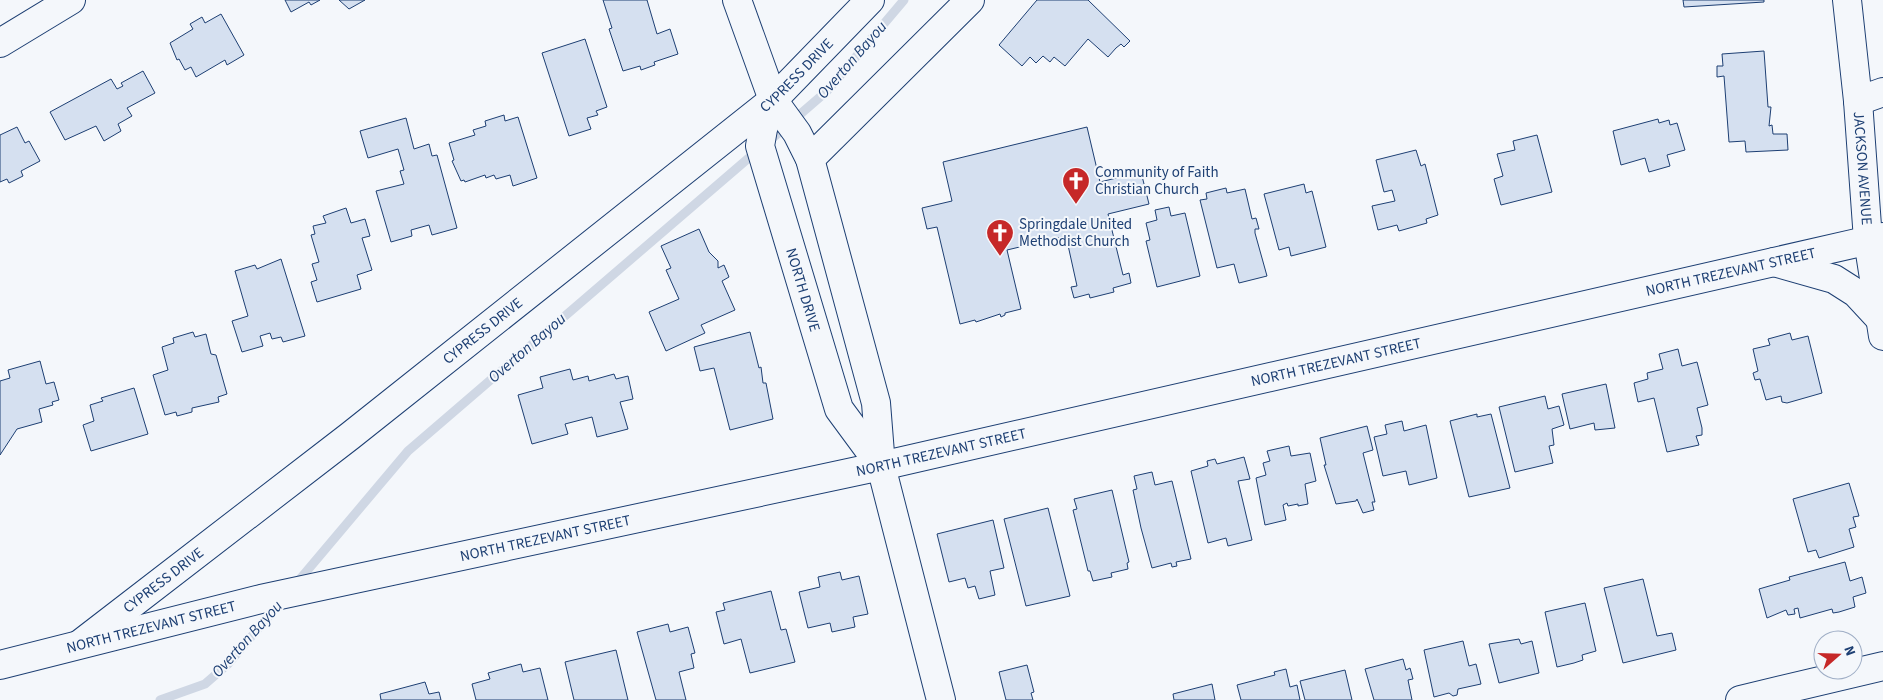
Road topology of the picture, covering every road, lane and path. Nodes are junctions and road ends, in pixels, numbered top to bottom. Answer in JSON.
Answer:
{"nodes":[{"id":1,"x":71,"y":0,"type":"edge"},
{"id":2,"x":737,"y":0,"type":"edge"},
{"id":3,"x":870,"y":0,"type":"edge"},
{"id":4,"x":970,"y":0,"type":"edge"},
{"id":5,"x":1847,"y":0,"type":"edge"},
{"id":6,"x":0,"y":43,"type":"edge"},
{"id":7,"x":1870,"y":97,"type":"edge"},
{"id":8,"x":779,"y":118,"type":"junction"},
{"id":9,"x":810,"y":159,"type":"junction"},
{"id":10,"x":1875,"y":238,"type":"edge"},
{"id":11,"x":1773,"y":261,"type":"junction"},
{"id":12,"x":1882,"y":328,"type":"edge"},
{"id":13,"x":881,"y":466,"type":"junction"},
{"id":14,"x":80,"y":644,"type":"junction"},
{"id":15,"x":0,"y":665,"type":"edge"},
{"id":16,"x":1883,"y":666,"type":"edge"},
{"id":17,"x":941,"y":700,"type":"edge"},
{"id":18,"x":1740,"y":700,"type":"edge"}],
"edges":[{"from":1,"to":6,"type":"street"},
{"from":2,"to":8,"type":"street","name":"NORTH DRIVE"},
{"from":3,"to":8,"type":"street","name":"CYPRESS DRIVE"},
{"from":4,"to":9,"type":"street"},
{"from":5,"to":7,"type":"street","name":"JACKSON AVENUE"},
{"from":7,"to":10,"type":"street","name":"JACKSON AVENUE"},
{"from":8,"to":9,"type":"street","name":"NORTH DRIVE"},
{"from":8,"to":13,"type":"street","name":"NORTH DRIVE"},
{"from":8,"to":14,"type":"street","name":"CYPRESS DRIVE"},
{"from":9,"to":13,"type":"street","name":"NORTH DRIVE"},
{"from":10,"to":11,"type":"street","name":"NORTH TREZEVANT STREET"},
{"from":10,"to":12,"type":"street","name":"JACKSON AVENUE"},
{"from":11,"to":12,"type":"street"},
{"from":11,"to":13,"type":"street","name":"NORTH TREZEVANT STREET"},
{"from":13,"to":14,"type":"street","name":"NORTH TREZEVANT STREET"},
{"from":13,"to":17,"type":"street","name":"NORTH DRIVE"},
{"from":14,"to":15,"type":"street","name":"NORTH TREZEVANT STREET"},
{"from":16,"to":18,"type":"street"}]}
